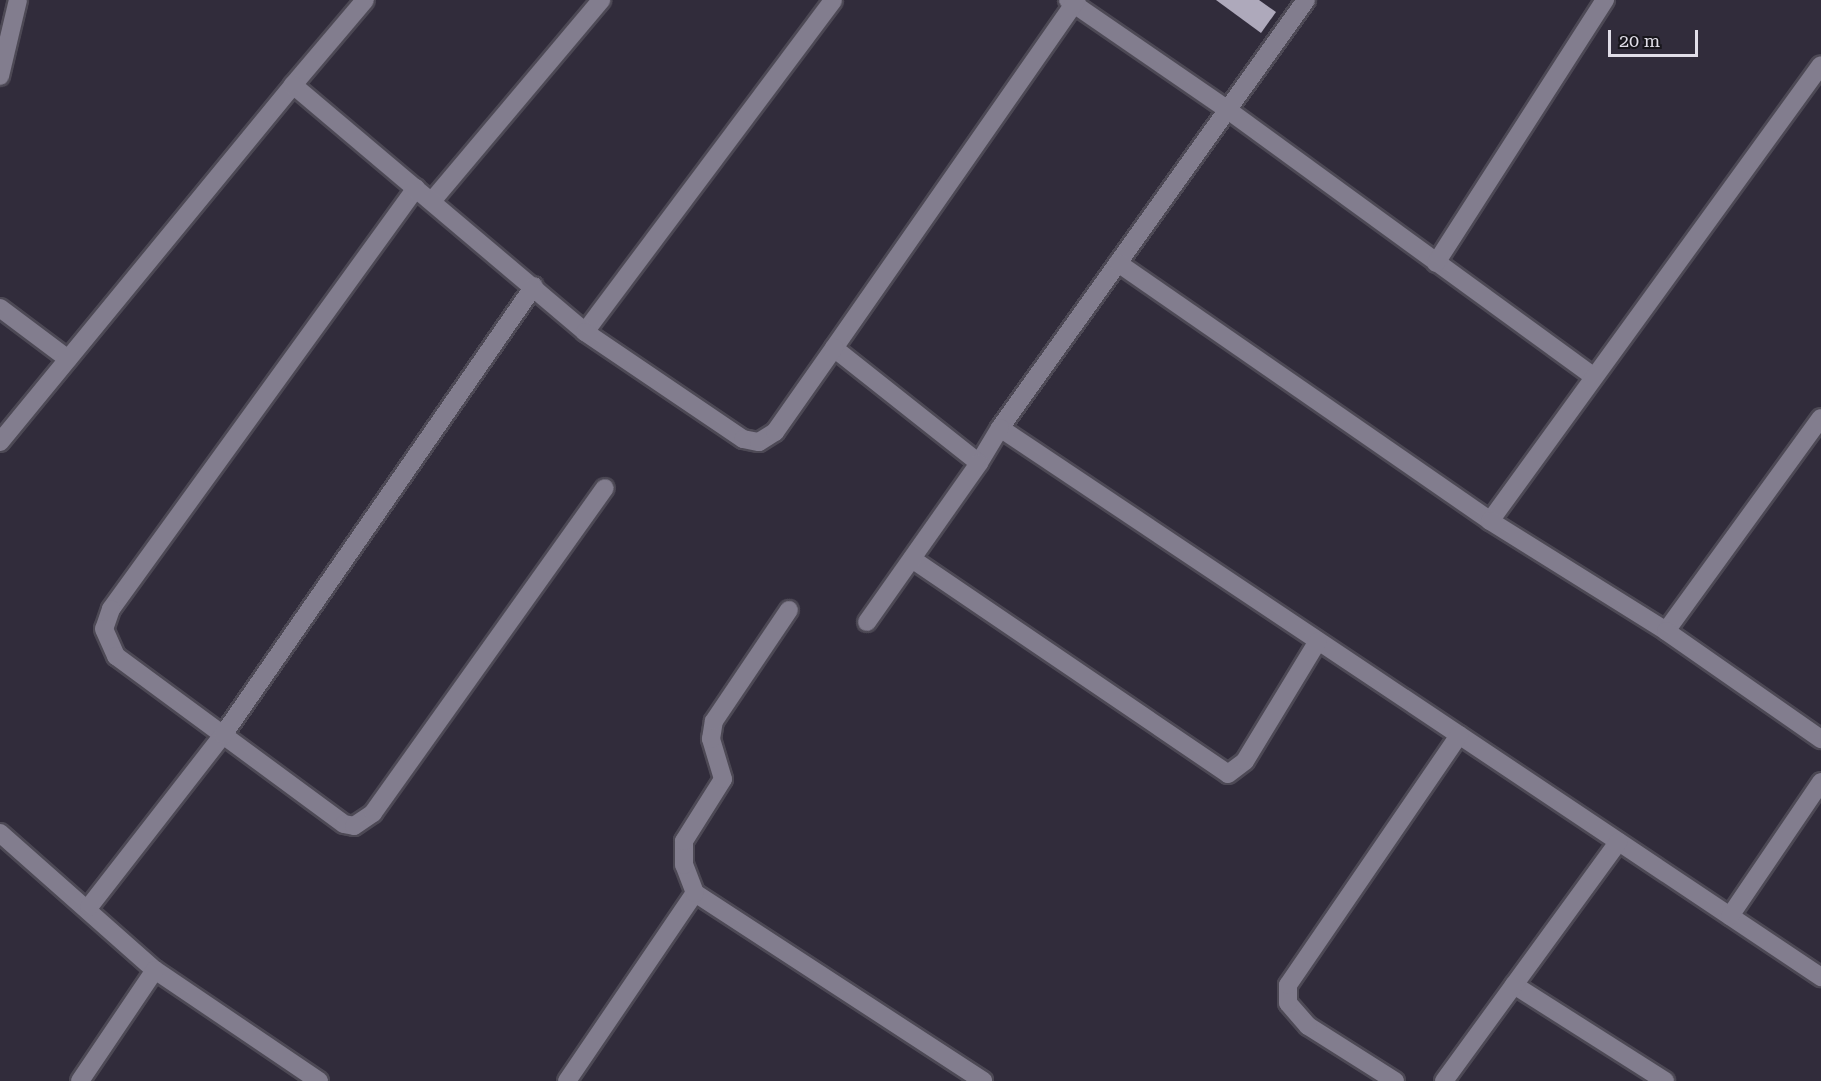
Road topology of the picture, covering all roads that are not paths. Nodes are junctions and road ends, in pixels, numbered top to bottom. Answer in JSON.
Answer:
{"nodes":[{"id":1,"x":18,"y":0,"type":"edge"},
{"id":2,"x":365,"y":0,"type":"edge"},
{"id":3,"x":601,"y":0,"type":"edge"},
{"id":4,"x":833,"y":0,"type":"edge"},
{"id":5,"x":1306,"y":0,"type":"edge"},
{"id":6,"x":1605,"y":0,"type":"edge"},
{"id":7,"x":1073,"y":2,"type":"edge"},
{"id":8,"x":3,"y":47,"type":"edge"},
{"id":9,"x":1821,"y":65,"type":"edge"},
{"id":10,"x":0,"y":76,"type":"edge"},
{"id":11,"x":293,"y":85,"type":"junction"},
{"id":12,"x":1228,"y":110,"type":"junction"},
{"id":13,"x":416,"y":188,"type":"junction"},
{"id":14,"x":432,"y":201,"type":"junction"},
{"id":15,"x":1118,"y":263,"type":"junction"},
{"id":16,"x":1436,"y":263,"type":"junction"},
{"id":17,"x":534,"y":286,"type":"junction"},
{"id":18,"x":0,"y":308,"type":"edge"},
{"id":19,"x":585,"y":332,"type":"junction"},
{"id":20,"x":834,"y":348,"type":"junction"},
{"id":21,"x":68,"y":359,"type":"junction"},
{"id":22,"x":1591,"y":375,"type":"junction"},
{"id":23,"x":1000,"y":428,"type":"junction"},
{"id":24,"x":1819,"y":428,"type":"edge"},
{"id":25,"x":0,"y":442,"type":"edge"},
{"id":26,"x":979,"y":463,"type":"junction"},
{"id":27,"x":605,"y":488,"type":"dead end"},
{"id":28,"x":1490,"y":521,"type":"junction"},
{"id":29,"x":912,"y":559,"type":"junction"},
{"id":30,"x":789,"y":610,"type":"dead end"},
{"id":31,"x":867,"y":622,"type":"dead end"},
{"id":32,"x":1666,"y":630,"type":"junction"},
{"id":33,"x":1318,"y":641,"type":"junction"},
{"id":34,"x":223,"y":735,"type":"junction"},
{"id":35,"x":1459,"y":735,"type":"junction"},
{"id":36,"x":1821,"y":739,"type":"edge"},
{"id":37,"x":1821,"y":782,"type":"edge"},
{"id":38,"x":2,"y":840,"type":"edge"},
{"id":39,"x":1618,"y":842,"type":"junction"},
{"id":40,"x":695,"y":893,"type":"junction"},
{"id":41,"x":89,"y":907,"type":"junction"},
{"id":42,"x":1730,"y":916,"type":"junction"},
{"id":43,"x":155,"y":970,"type":"junction"},
{"id":44,"x":1821,"y":977,"type":"edge"},
{"id":45,"x":1514,"y":985,"type":"junction"},
{"id":46,"x":80,"y":1081,"type":"edge"},
{"id":47,"x":319,"y":1081,"type":"edge"},
{"id":48,"x":567,"y":1081,"type":"edge"},
{"id":49,"x":983,"y":1081,"type":"edge"},
{"id":50,"x":1395,"y":1081,"type":"edge"},
{"id":51,"x":1444,"y":1081,"type":"edge"},
{"id":52,"x":1665,"y":1081,"type":"edge"}],
"edges":[{"from":1,"to":8,"type":"street"},
{"from":2,"to":11,"type":"street"},
{"from":3,"to":14,"type":"street"},
{"from":4,"to":19,"type":"street"},
{"from":5,"to":12,"type":"street"},
{"from":6,"to":16,"type":"street"},
{"from":7,"to":12,"type":"street"},
{"from":7,"to":20,"type":"street"},
{"from":8,"to":10,"type":"street"},
{"from":9,"to":22,"type":"street"},
{"from":11,"to":13,"type":"street"},
{"from":11,"to":21,"type":"street"},
{"from":12,"to":15,"type":"street"},
{"from":12,"to":16,"type":"street"},
{"from":13,"to":14,"type":"street"},
{"from":13,"to":34,"type":"street"},
{"from":14,"to":17,"type":"street"},
{"from":15,"to":23,"type":"street"},
{"from":15,"to":28,"type":"street"},
{"from":16,"to":22,"type":"street"},
{"from":17,"to":19,"type":"street"},
{"from":17,"to":34,"type":"street"},
{"from":18,"to":21,"type":"street"},
{"from":19,"to":20,"type":"street"},
{"from":20,"to":26,"type":"street"},
{"from":21,"to":25,"type":"street"},
{"from":22,"to":28,"type":"street"},
{"from":23,"to":26,"type":"street"},
{"from":23,"to":33,"type":"street"},
{"from":24,"to":32,"type":"street"},
{"from":26,"to":29,"type":"street"},
{"from":27,"to":34,"type":"street"},
{"from":28,"to":32,"type":"street"},
{"from":29,"to":31,"type":"street"},
{"from":29,"to":33,"type":"street"},
{"from":30,"to":40,"type":"street"},
{"from":32,"to":36,"type":"street"},
{"from":33,"to":35,"type":"street"},
{"from":34,"to":41,"type":"street"},
{"from":35,"to":39,"type":"street"},
{"from":35,"to":50,"type":"street"},
{"from":37,"to":42,"type":"street"},
{"from":38,"to":41,"type":"street"},
{"from":39,"to":42,"type":"street"},
{"from":39,"to":45,"type":"street"},
{"from":40,"to":48,"type":"street"},
{"from":40,"to":49,"type":"street"},
{"from":41,"to":43,"type":"street"},
{"from":42,"to":44,"type":"street"},
{"from":43,"to":46,"type":"street"},
{"from":43,"to":47,"type":"street"},
{"from":45,"to":51,"type":"street"},
{"from":45,"to":52,"type":"street"}]}
